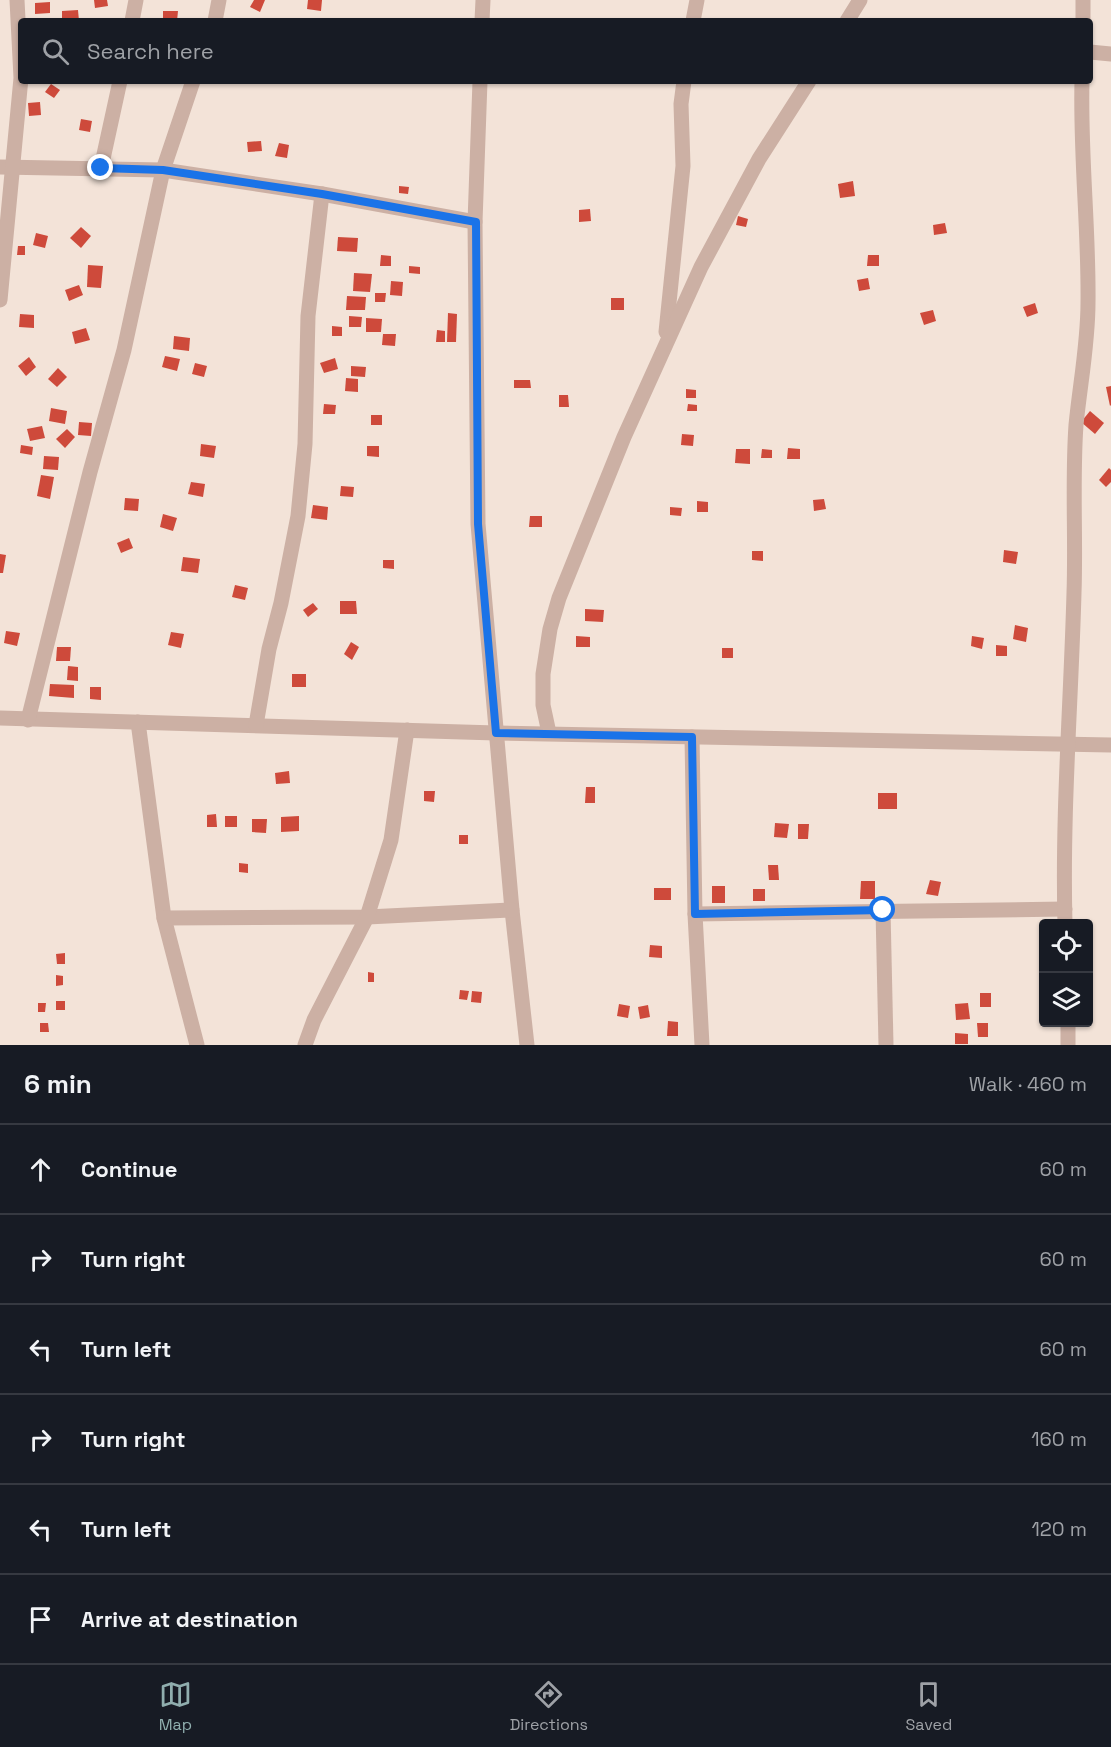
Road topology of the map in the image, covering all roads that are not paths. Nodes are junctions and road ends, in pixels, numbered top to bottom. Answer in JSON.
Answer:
{"nodes":[{"id":1,"x":16,"y":0,"type":"edge"},
{"id":2,"x":136,"y":0,"type":"edge"},
{"id":3,"x":219,"y":0,"type":"edge"},
{"id":4,"x":483,"y":0,"type":"edge"},
{"id":5,"x":697,"y":0,"type":"edge"},
{"id":6,"x":860,"y":0,"type":"edge"},
{"id":7,"x":1083,"y":0,"type":"edge"},
{"id":8,"x":133,"y":18,"type":"edge"},
{"id":9,"x":216,"y":18,"type":"edge"},
{"id":10,"x":482,"y":18,"type":"edge"},
{"id":11,"x":694,"y":18,"type":"edge"},
{"id":12,"x":849,"y":18,"type":"edge"},
{"id":13,"x":1083,"y":18,"type":"edge"},
{"id":14,"x":18,"y":31,"type":"edge"},
{"id":15,"x":1093,"y":52,"type":"edge"},
{"id":16,"x":1111,"y":54,"type":"edge"},
{"id":17,"x":20,"y":84,"type":"edge"},
{"id":18,"x":119,"y":84,"type":"edge"},
{"id":19,"x":192,"y":84,"type":"edge"},
{"id":20,"x":480,"y":84,"type":"edge"},
{"id":21,"x":684,"y":84,"type":"edge"},
{"id":22,"x":807,"y":84,"type":"edge"},
{"id":23,"x":1082,"y":84,"type":"edge"},
{"id":24,"x":6,"y":167,"type":"edge"},
{"id":25,"x":101,"y":168,"type":"junction"},
{"id":26,"x":163,"y":170,"type":"junction"},
{"id":27,"x":322,"y":194,"type":"junction"},
{"id":28,"x":476,"y":222,"type":"junction"},
{"id":29,"x":0,"y":300,"type":"edge"},
{"id":30,"x":665,"y":347,"type":"junction"},
{"id":31,"x":0,"y":718,"type":"edge"},
{"id":32,"x":28,"y":720,"type":"junction"},
{"id":33,"x":138,"y":722,"type":"junction"},
{"id":34,"x":256,"y":725,"type":"junction"},
{"id":35,"x":407,"y":730,"type":"junction"},
{"id":36,"x":496,"y":733,"type":"junction"},
{"id":37,"x":549,"y":733,"type":"junction"},
{"id":38,"x":692,"y":737,"type":"junction"},
{"id":39,"x":1067,"y":742,"type":"junction"},
{"id":40,"x":1111,"y":745,"type":"edge"},
{"id":41,"x":512,"y":910,"type":"junction"},
{"id":42,"x":883,"y":910,"type":"junction"},
{"id":43,"x":695,"y":914,"type":"junction"},
{"id":44,"x":1065,"y":916,"type":"edge"},
{"id":45,"x":367,"y":917,"type":"junction"},
{"id":46,"x":164,"y":918,"type":"junction"},
{"id":47,"x":1068,"y":1027,"type":"edge"},
{"id":48,"x":197,"y":1045,"type":"edge"},
{"id":49,"x":305,"y":1045,"type":"edge"},
{"id":50,"x":527,"y":1045,"type":"edge"},
{"id":51,"x":702,"y":1045,"type":"edge"},
{"id":52,"x":886,"y":1045,"type":"edge"},
{"id":53,"x":1068,"y":1045,"type":"edge"}],
"edges":[{"from":1,"to":14,"type":"street"},
{"from":2,"to":8,"type":"street"},
{"from":3,"to":9,"type":"street"},
{"from":4,"to":10,"type":"street"},
{"from":5,"to":11,"type":"street"},
{"from":6,"to":12,"type":"street"},
{"from":7,"to":13,"type":"street"},
{"from":15,"to":16,"type":"street"},
{"from":17,"to":24,"type":"street"},
{"from":18,"to":25,"type":"street"},
{"from":19,"to":26,"type":"street"},
{"from":20,"to":28,"type":"street"},
{"from":21,"to":30,"type":"street"},
{"from":22,"to":30,"type":"street"},
{"from":23,"to":39,"type":"street"},
{"from":24,"to":25,"type":"street"},
{"from":24,"to":29,"type":"street"},
{"from":25,"to":26,"type":"street"},
{"from":26,"to":27,"type":"street"},
{"from":26,"to":32,"type":"street"},
{"from":27,"to":28,"type":"street"},
{"from":27,"to":34,"type":"street"},
{"from":28,"to":36,"type":"street"},
{"from":30,"to":37,"type":"street"},
{"from":31,"to":32,"type":"street"},
{"from":32,"to":33,"type":"street"},
{"from":33,"to":34,"type":"street"},
{"from":33,"to":46,"type":"street"},
{"from":34,"to":35,"type":"street"},
{"from":35,"to":36,"type":"street"},
{"from":35,"to":45,"type":"street"},
{"from":36,"to":37,"type":"street"},
{"from":36,"to":41,"type":"street"},
{"from":37,"to":38,"type":"street"},
{"from":38,"to":39,"type":"street"},
{"from":38,"to":43,"type":"street"},
{"from":39,"to":40,"type":"street"},
{"from":39,"to":44,"type":"street"},
{"from":41,"to":45,"type":"street"},
{"from":41,"to":50,"type":"street"},
{"from":42,"to":43,"type":"street"},
{"from":42,"to":44,"type":"street"},
{"from":42,"to":52,"type":"street"},
{"from":43,"to":51,"type":"street"},
{"from":45,"to":46,"type":"street"},
{"from":45,"to":49,"type":"street"},
{"from":46,"to":48,"type":"street"},
{"from":47,"to":53,"type":"street"}]}
